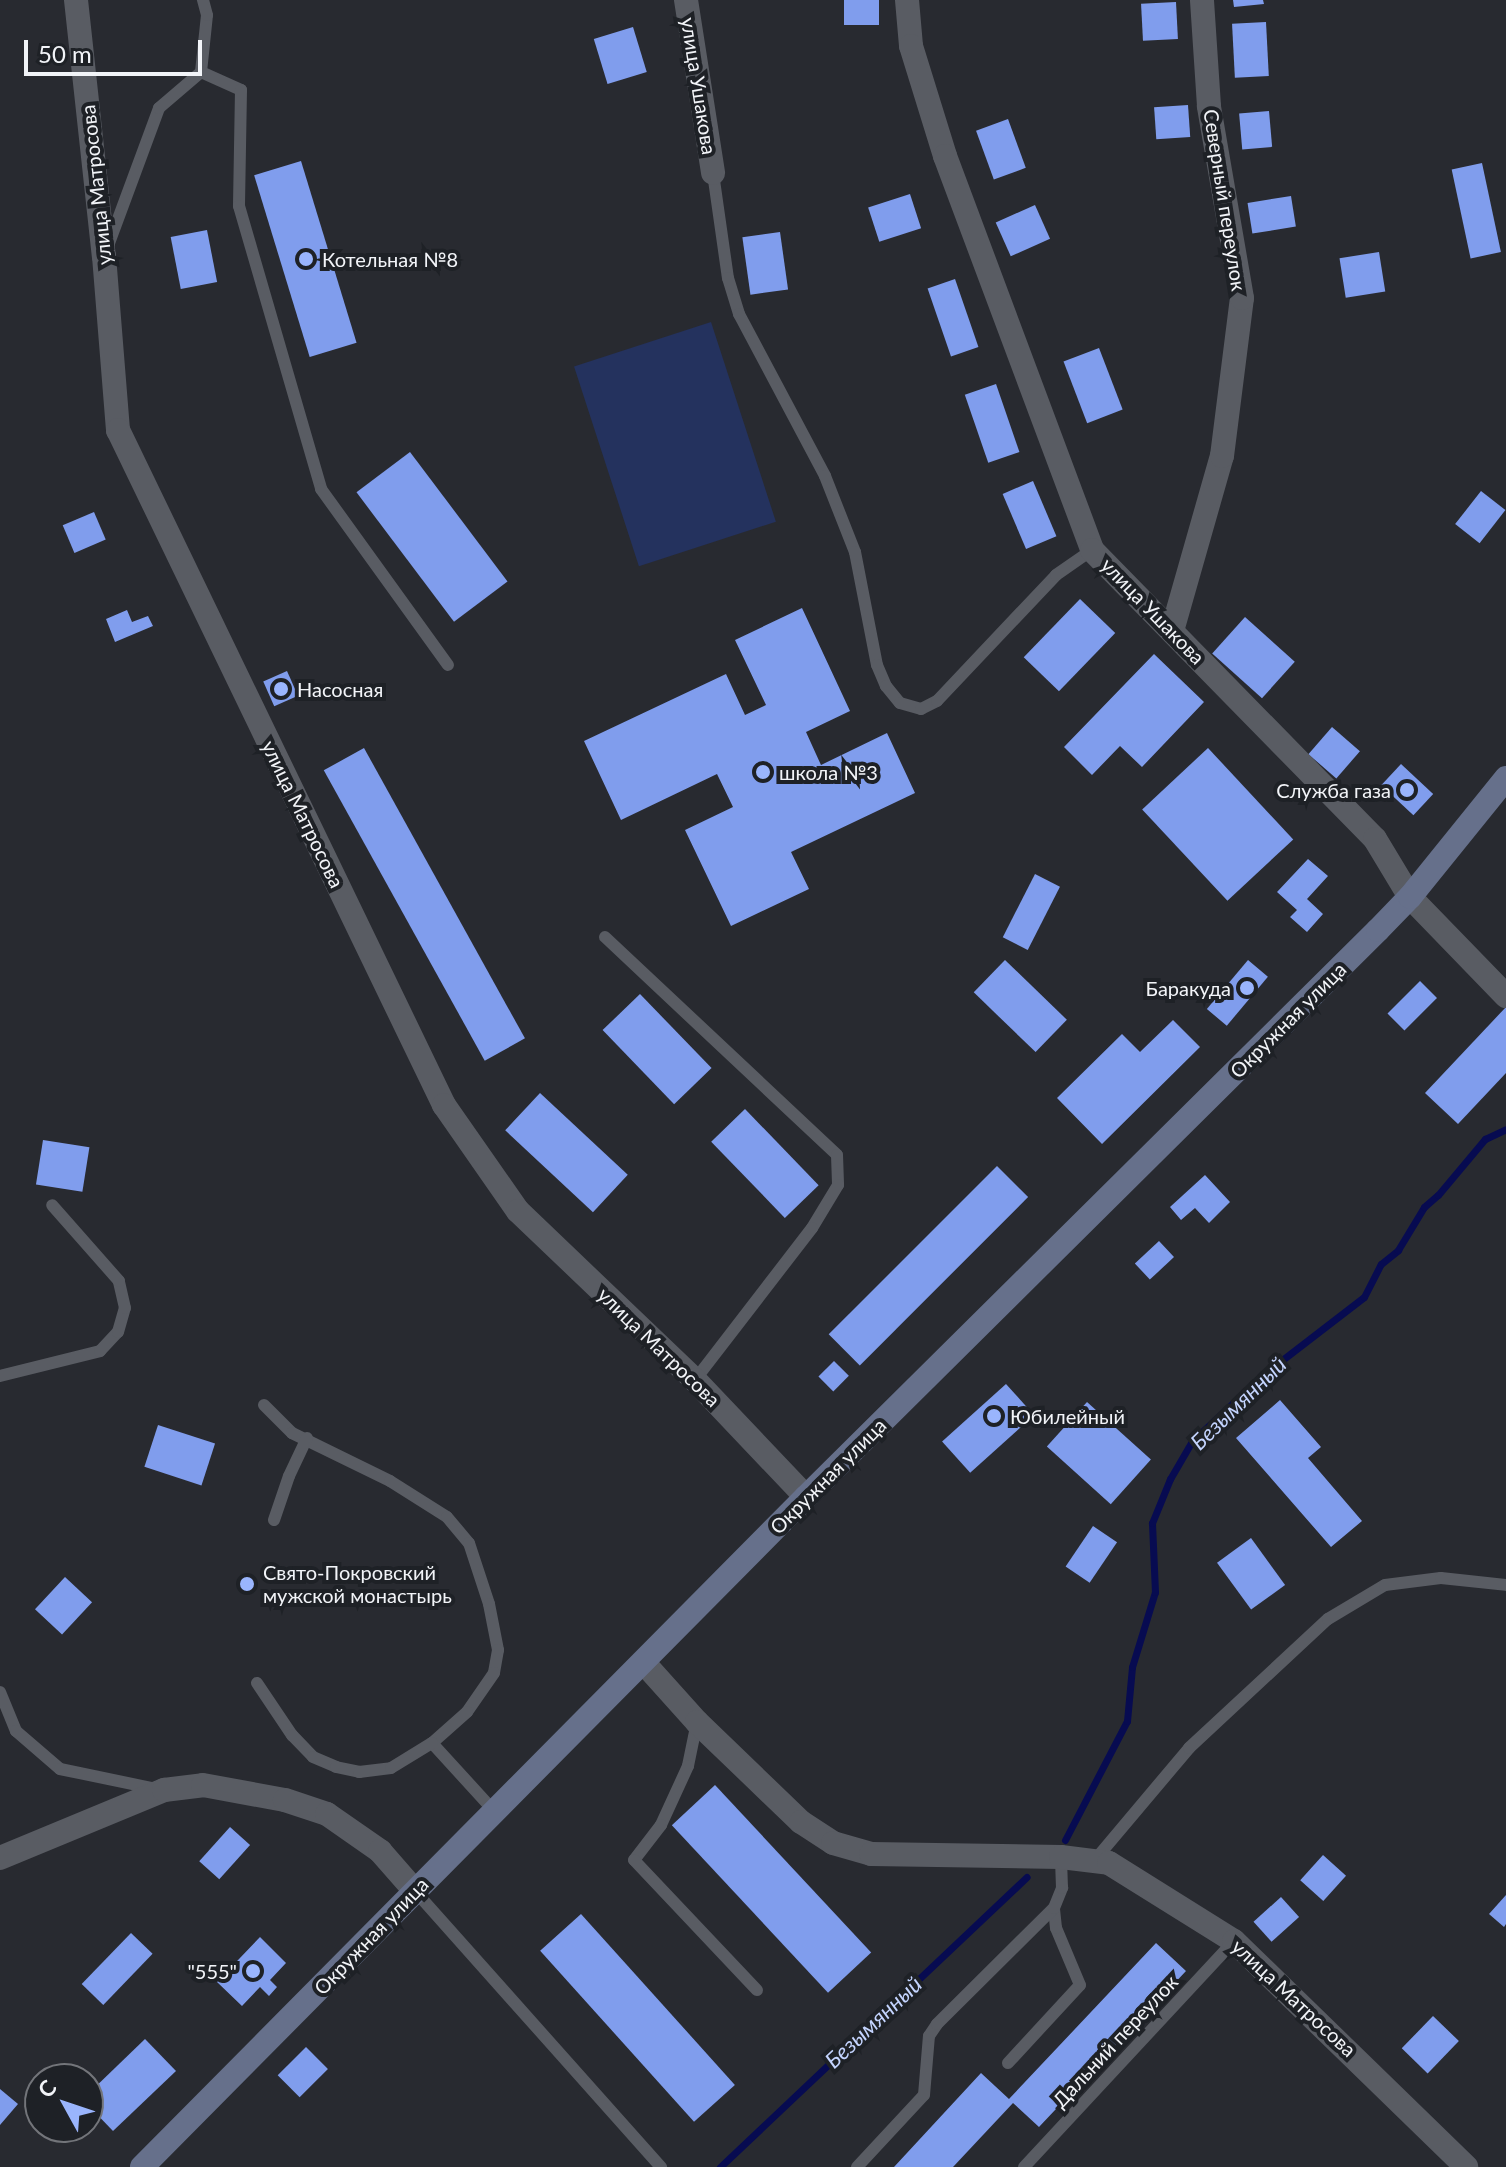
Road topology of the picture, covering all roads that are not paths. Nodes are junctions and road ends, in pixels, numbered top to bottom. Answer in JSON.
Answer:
{"nodes":[{"id":1,"x":76,"y":0,"type":"edge"},
{"id":2,"x":203,"y":0,"type":"edge"},
{"id":3,"x":686,"y":0,"type":"edge"},
{"id":4,"x":907,"y":0,"type":"edge"},
{"id":5,"x":1202,"y":0,"type":"edge"},
{"id":6,"x":201,"y":72,"type":"junction"},
{"id":7,"x":713,"y":173,"type":"joint"},
{"id":8,"x":104,"y":256,"type":"junction"},
{"id":9,"x":1092,"y":550,"type":"junction"},
{"id":10,"x":1172,"y":631,"type":"junction"},
{"id":11,"x":448,"y":665,"type":"dead end"},
{"id":12,"x":1506,"y":778,"type":"edge"},
{"id":13,"x":1410,"y":897,"type":"junction"},
{"id":14,"x":605,"y":937,"type":"dead end"},
{"id":15,"x":1506,"y":996,"type":"edge"},
{"id":16,"x":52,"y":1205,"type":"dead end"},
{"id":17,"x":0,"y":1376,"type":"edge"},
{"id":18,"x":695,"y":1380,"type":"junction"},
{"id":19,"x":264,"y":1405,"type":"dead end"},
{"id":20,"x":307,"y":1438,"type":"junction"},
{"id":21,"x":806,"y":1497,"type":"junction"},
{"id":22,"x":274,"y":1520,"type":"dead end"},
{"id":23,"x":1506,"y":1585,"type":"edge"},
{"id":24,"x":644,"y":1663,"type":"junction"},
{"id":25,"x":257,"y":1683,"type":"dead end"},
{"id":26,"x":0,"y":1692,"type":"edge"},
{"id":27,"x":697,"y":1722,"type":"junction"},
{"id":28,"x":432,"y":1743,"type":"junction"},
{"id":29,"x":164,"y":1790,"type":"junction"},
{"id":30,"x":494,"y":1811,"type":"junction"},
{"id":31,"x":1061,"y":1857,"type":"junction"},
{"id":32,"x":0,"y":1858,"type":"edge"},
{"id":33,"x":1094,"y":1861,"type":"junction"},
{"id":34,"x":415,"y":1891,"type":"junction"},
{"id":35,"x":1054,"y":1908,"type":"junction"},
{"id":36,"x":1234,"y":1941,"type":"junction"},
{"id":37,"x":757,"y":1990,"type":"dead end"},
{"id":38,"x":1008,"y":2063,"type":"dead end"},
{"id":39,"x":142,"y":2167,"type":"edge"},
{"id":40,"x":661,"y":2167,"type":"edge"},
{"id":41,"x":857,"y":2167,"type":"edge"},
{"id":42,"x":1024,"y":2167,"type":"edge"},
{"id":43,"x":1466,"y":2167,"type":"edge"}],
"edges":[{"from":1,"to":8,"type":"street","name":"улица Матросова"},
{"from":2,"to":6,"type":"lane"},
{"from":3,"to":7,"type":"street","name":"улица Ушакова"},
{"from":4,"to":9,"type":"street","name":"улица Ушакова"},
{"from":5,"to":10,"type":"street","name":"Северный переулок"},
{"from":6,"to":8,"type":"lane"},
{"from":6,"to":11,"type":"lane"},
{"from":7,"to":9,"type":"lane"},
{"from":8,"to":18,"type":"street","name":"улица Матросова"},
{"from":9,"to":10,"type":"street","name":"улица Ушакова"},
{"from":10,"to":13,"type":"street","name":"улица Ушакова"},
{"from":12,"to":13,"type":"main road","name":"Окружная улица"},
{"from":13,"to":15,"type":"street","name":"улица Ушакова"},
{"from":13,"to":21,"type":"main road","name":"Окружная улица"},
{"from":14,"to":18,"type":"lane"},
{"from":16,"to":17,"type":"lane"},
{"from":18,"to":21,"type":"street","name":"улица Матросова"},
{"from":19,"to":20,"type":"lane"},
{"from":20,"to":22,"type":"lane"},
{"from":20,"to":28,"type":"lane"},
{"from":21,"to":24,"type":"main road","name":"Окружная улица"},
{"from":23,"to":33,"type":"lane"},
{"from":24,"to":27,"type":"street","name":"улица Матросова"},
{"from":24,"to":30,"type":"main road","name":"Окружная улица"},
{"from":25,"to":28,"type":"lane"},
{"from":26,"to":29,"type":"lane"},
{"from":27,"to":31,"type":"street","name":"улица Матросова"},
{"from":27,"to":37,"type":"lane"},
{"from":28,"to":30,"type":"lane"},
{"from":29,"to":32,"type":"street"},
{"from":29,"to":34,"type":"street"},
{"from":30,"to":34,"type":"main road","name":"Окружная улица"},
{"from":31,"to":33,"type":"street","name":"улица Матросова"},
{"from":31,"to":35,"type":"lane"},
{"from":33,"to":36,"type":"street","name":"улица Матросова"},
{"from":34,"to":39,"type":"main road","name":"Окружная улица"},
{"from":34,"to":40,"type":"lane"},
{"from":35,"to":38,"type":"lane"},
{"from":35,"to":41,"type":"lane"},
{"from":36,"to":42,"type":"lane","name":"Дальний переулок"},
{"from":36,"to":43,"type":"street","name":"улица Матросова"}]}
